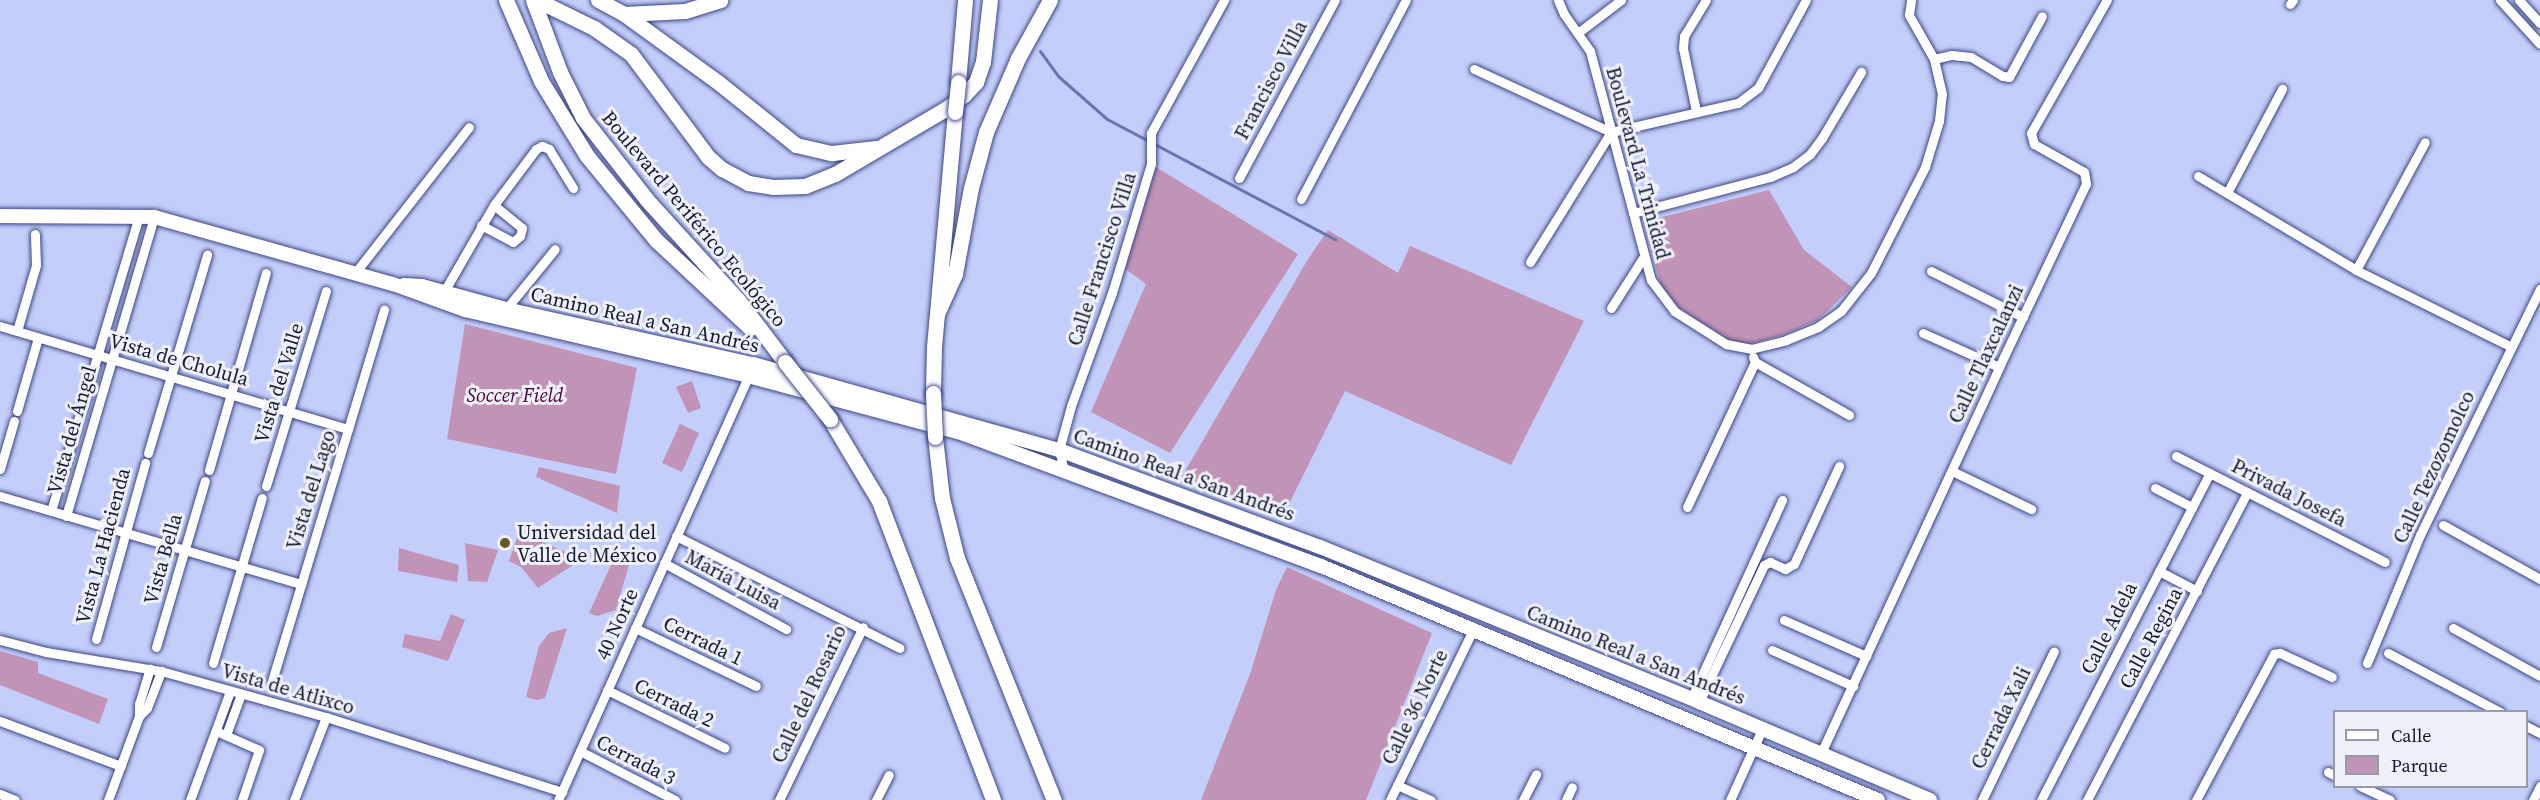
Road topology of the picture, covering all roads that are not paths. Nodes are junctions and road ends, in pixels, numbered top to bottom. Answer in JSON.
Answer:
{"nodes":[{"id":1,"x":506,"y":0,"type":"edge"},
{"id":2,"x":535,"y":0,"type":"edge"},
{"id":3,"x":598,"y":0,"type":"edge"},
{"id":4,"x":720,"y":0,"type":"edge"},
{"id":5,"x":965,"y":0,"type":"edge"},
{"id":6,"x":990,"y":0,"type":"edge"},
{"id":7,"x":1050,"y":0,"type":"edge"},
{"id":8,"x":1224,"y":0,"type":"edge"},
{"id":9,"x":1335,"y":0,"type":"edge"},
{"id":10,"x":1406,"y":0,"type":"edge"},
{"id":11,"x":1558,"y":0,"type":"edge"},
{"id":12,"x":1621,"y":0,"type":"edge"},
{"id":13,"x":1706,"y":0,"type":"edge"},
{"id":14,"x":1806,"y":0,"type":"edge"},
{"id":15,"x":1911,"y":0,"type":"edge"},
{"id":16,"x":2107,"y":0,"type":"edge"},
{"id":17,"x":2500,"y":0,"type":"edge"},
{"id":18,"x":2519,"y":0,"type":"edge"},
{"id":19,"x":624,"y":14,"type":"junction"},
{"id":20,"x":2042,"y":16,"type":"dead end"},
{"id":21,"x":2540,"y":23,"type":"edge"},
{"id":22,"x":1579,"y":33,"type":"junction"},
{"id":23,"x":2540,"y":44,"type":"edge"},
{"id":24,"x":1934,"y":59,"type":"junction"},
{"id":25,"x":1474,"y":69,"type":"dead end"},
{"id":26,"x":1861,"y":72,"type":"dead end"},
{"id":27,"x":2282,"y":89,"type":"dead end"},
{"id":28,"x":1696,"y":111,"type":"junction"},
{"id":29,"x":469,"y":127,"type":"dead end"},
{"id":30,"x":1611,"y":132,"type":"junction"},
{"id":31,"x":2425,"y":142,"type":"dead end"},
{"id":32,"x":878,"y":148,"type":"junction"},
{"id":33,"x":2198,"y":176,"type":"dead end"},
{"id":34,"x":1239,"y":178,"type":"dead end"},
{"id":35,"x":573,"y":188,"type":"dead end"},
{"id":36,"x":2227,"y":193,"type":"junction"},
{"id":37,"x":1301,"y":199,"type":"dead end"},
{"id":38,"x":494,"y":205,"type":"junction"},
{"id":39,"x":1633,"y":213,"type":"junction"},
{"id":40,"x":138,"y":215,"type":"junction"},
{"id":41,"x":0,"y":216,"type":"edge"},
{"id":42,"x":154,"y":216,"type":"junction"},
{"id":43,"x":481,"y":225,"type":"junction"},
{"id":44,"x":35,"y":234,"type":"dead end"},
{"id":45,"x":555,"y":249,"type":"dead end"},
{"id":46,"x":207,"y":255,"type":"dead end"},
{"id":47,"x":1643,"y":258,"type":"junction"},
{"id":48,"x":1530,"y":262,"type":"dead end"},
{"id":49,"x":2356,"y":270,"type":"junction"},
{"id":50,"x":1931,"y":271,"type":"dead end"},
{"id":51,"x":266,"y":273,"type":"dead end"},
{"id":52,"x":355,"y":273,"type":"junction"},
{"id":53,"x":2540,"y":289,"type":"edge"},
{"id":54,"x":326,"y":291,"type":"dead end"},
{"id":55,"x":441,"y":296,"type":"junction"},
{"id":56,"x":1611,"y":308,"type":"dead end"},
{"id":57,"x":384,"y":309,"type":"dead end"},
{"id":58,"x":506,"y":309,"type":"junction"},
{"id":59,"x":937,"y":314,"type":"junction"},
{"id":60,"x":2023,"y":317,"type":"junction"},
{"id":61,"x":0,"y":326,"type":"edge"},
{"id":62,"x":17,"y":332,"type":"junction"},
{"id":63,"x":1923,"y":333,"type":"dead end"},
{"id":64,"x":38,"y":338,"type":"junction"},
{"id":65,"x":2510,"y":346,"type":"junction"},
{"id":66,"x":774,"y":348,"type":"junction"},
{"id":67,"x":1751,"y":349,"type":"junction"},
{"id":68,"x":97,"y":355,"type":"junction"},
{"id":69,"x":112,"y":359,"type":"junction"},
{"id":70,"x":1755,"y":362,"type":"junction"},
{"id":71,"x":1999,"y":368,"type":"junction"},
{"id":72,"x":751,"y":370,"type":"junction"},
{"id":73,"x":171,"y":377,"type":"junction"},
{"id":74,"x":231,"y":394,"type":"junction"},
{"id":75,"x":288,"y":411,"type":"junction"},
{"id":76,"x":1849,"y":415,"type":"dead end"},
{"id":77,"x":348,"y":429,"type":"junction"},
{"id":78,"x":1059,"y":450,"type":"junction"},
{"id":79,"x":2176,"y":456,"type":"dead end"},
{"id":80,"x":1839,"y":466,"type":"dead end"},
{"id":81,"x":0,"y":469,"type":"edge"},
{"id":82,"x":208,"y":470,"type":"dead end"},
{"id":83,"x":1064,"y":471,"type":"junction"},
{"id":84,"x":1952,"y":471,"type":"junction"},
{"id":85,"x":2210,"y":473,"type":"junction"},
{"id":86,"x":205,"y":481,"type":"dead end"},
{"id":87,"x":266,"y":486,"type":"dead end"},
{"id":88,"x":2155,"y":488,"type":"dead end"},
{"id":89,"x":2247,"y":492,"type":"junction"},
{"id":90,"x":0,"y":496,"type":"edge"},
{"id":91,"x":262,"y":498,"type":"dead end"},
{"id":92,"x":1782,"y":500,"type":"dead end"},
{"id":93,"x":1687,"y":507,"type":"dead end"},
{"id":94,"x":2192,"y":507,"type":"junction"},
{"id":95,"x":2031,"y":508,"type":"dead end"},
{"id":96,"x":1220,"y":509,"type":"junction"},
{"id":97,"x":51,"y":511,"type":"junction"},
{"id":98,"x":66,"y":516,"type":"junction"},
{"id":99,"x":2443,"y":525,"type":"dead end"},
{"id":100,"x":1217,"y":527,"type":"junction"},
{"id":101,"x":125,"y":533,"type":"junction"},
{"id":102,"x":676,"y":536,"type":"junction"},
{"id":103,"x":185,"y":550,"type":"junction"},
{"id":104,"x":2385,"y":562,"type":"dead end"},
{"id":105,"x":664,"y":563,"type":"junction"},
{"id":106,"x":242,"y":567,"type":"junction"},
{"id":107,"x":2159,"y":571,"type":"junction"},
{"id":108,"x":2540,"y":579,"type":"edge"},
{"id":109,"x":301,"y":584,"type":"junction"},
{"id":110,"x":2196,"y":591,"type":"junction"},
{"id":111,"x":1784,"y":620,"type":"dead end"},
{"id":112,"x":863,"y":627,"type":"junction"},
{"id":113,"x":635,"y":628,"type":"junction"},
{"id":114,"x":2453,"y":628,"type":"dead end"},
{"id":115,"x":786,"y":629,"type":"dead end"},
{"id":116,"x":1473,"y":630,"type":"junction"},
{"id":117,"x":0,"y":639,"type":"edge"},
{"id":118,"x":96,"y":639,"type":"dead end"},
{"id":119,"x":156,"y":648,"type":"dead end"},
{"id":120,"x":900,"y":648,"type":"dead end"},
{"id":121,"x":1772,"y":650,"type":"dead end"},
{"id":122,"x":2054,"y":651,"type":"dead end"},
{"id":123,"x":2388,"y":653,"type":"dead end"},
{"id":124,"x":1866,"y":656,"type":"junction"},
{"id":125,"x":213,"y":663,"type":"dead end"},
{"id":126,"x":2367,"y":663,"type":"dead end"},
{"id":127,"x":150,"y":669,"type":"junction"},
{"id":128,"x":1622,"y":670,"type":"junction"},
{"id":129,"x":161,"y":671,"type":"junction"},
{"id":130,"x":2540,"y":676,"type":"edge"},
{"id":131,"x":2332,"y":677,"type":"dead end"},
{"id":132,"x":272,"y":681,"type":"dead end"},
{"id":133,"x":756,"y":686,"type":"dead end"},
{"id":134,"x":1852,"y":686,"type":"junction"},
{"id":135,"x":1614,"y":689,"type":"junction"},
{"id":136,"x":607,"y":690,"type":"junction"},
{"id":137,"x":230,"y":691,"type":"junction"},
{"id":138,"x":241,"y":694,"type":"junction"},
{"id":139,"x":1695,"y":700,"type":"junction"},
{"id":140,"x":2498,"y":710,"type":"edge"},
{"id":141,"x":139,"y":716,"type":"junction"},
{"id":142,"x":326,"y":717,"type":"junction"},
{"id":143,"x":0,"y":721,"type":"edge"},
{"id":144,"x":1762,"y":729,"type":"junction"},
{"id":145,"x":216,"y":731,"type":"junction"},
{"id":146,"x":226,"y":735,"type":"junction"},
{"id":147,"x":725,"y":748,"type":"dead end"},
{"id":148,"x":1753,"y":748,"type":"junction"},
{"id":149,"x":580,"y":751,"type":"junction"},
{"id":150,"x":1821,"y":753,"type":"junction"},
{"id":151,"x":121,"y":766,"type":"junction"},
{"id":152,"x":1536,"y":774,"type":"dead end"},
{"id":153,"x":889,"y":776,"type":"dead end"},
{"id":154,"x":1397,"y":785,"type":"junction"},
{"id":155,"x":2540,"y":786,"type":"edge"},
{"id":156,"x":1572,"y":787,"type":"dead end"},
{"id":157,"x":2364,"y":788,"type":"edge"},
{"id":158,"x":0,"y":794,"type":"edge"},
{"id":159,"x":560,"y":796,"type":"edge"},
{"id":160,"x":15,"y":800,"type":"edge"},
{"id":161,"x":108,"y":800,"type":"edge"},
{"id":162,"x":190,"y":800,"type":"edge"},
{"id":163,"x":242,"y":800,"type":"edge"},
{"id":164,"x":294,"y":800,"type":"edge"},
{"id":165,"x":675,"y":800,"type":"edge"},
{"id":166,"x":779,"y":800,"type":"edge"},
{"id":167,"x":876,"y":800,"type":"edge"},
{"id":168,"x":993,"y":800,"type":"edge"},
{"id":169,"x":1054,"y":800,"type":"edge"},
{"id":170,"x":1390,"y":800,"type":"edge"},
{"id":171,"x":1431,"y":800,"type":"edge"},
{"id":172,"x":1523,"y":800,"type":"edge"},
{"id":173,"x":1566,"y":800,"type":"edge"},
{"id":174,"x":1730,"y":800,"type":"edge"},
{"id":175,"x":1878,"y":800,"type":"edge"},
{"id":176,"x":1930,"y":800,"type":"edge"},
{"id":177,"x":1982,"y":800,"type":"edge"},
{"id":178,"x":2041,"y":800,"type":"edge"},
{"id":179,"x":2087,"y":800,"type":"edge"},
{"id":180,"x":2196,"y":800,"type":"edge"},
{"id":181,"x":2390,"y":800,"type":"edge"},
{"id":182,"x":2533,"y":800,"type":"edge"}],
"edges":[{"from":1,"to":66,"type":"highway"},
{"from":2,"to":32,"type":"highway"},
{"from":2,"to":66,"type":"highway","name":"Boulevard Periférico Ecológico"},
{"from":3,"to":19,"type":"highway"},
{"from":4,"to":19,"type":"highway"},
{"from":5,"to":59,"type":"highway","bridge":true},
{"from":6,"to":32,"type":"highway"},
{"from":7,"to":59,"type":"highway"},
{"from":8,"to":78,"type":"street","name":"Calle Francisco Villa"},
{"from":9,"to":34,"type":"street","name":"Francisco Villa"},
{"from":10,"to":37,"type":"street"},
{"from":11,"to":22,"type":"street","name":"Boulevard La Trinidad"},
{"from":12,"to":22,"type":"street"},
{"from":13,"to":28,"type":"street"},
{"from":14,"to":28,"type":"street"},
{"from":15,"to":24,"type":"street","name":"Boulevard La Trinidad"},
{"from":16,"to":60,"type":"street","name":"Calle Tlaxcalanzi"},
{"from":17,"to":23,"type":"street"},
{"from":18,"to":21,"type":"street"},
{"from":19,"to":32,"type":"highway"},
{"from":20,"to":24,"type":"street"},
{"from":22,"to":30,"type":"street","name":"Boulevard La Trinidad"},
{"from":24,"to":67,"type":"street","name":"Boulevard La Trinidad"},
{"from":25,"to":30,"type":"street"},
{"from":26,"to":39,"type":"street"},
{"from":27,"to":36,"type":"street"},
{"from":28,"to":30,"type":"street"},
{"from":29,"to":52,"type":"street"},
{"from":30,"to":39,"type":"street","name":"Boulevard La Trinidad"},
{"from":30,"to":48,"type":"street"},
{"from":31,"to":49,"type":"street"},
{"from":33,"to":36,"type":"street"},
{"from":35,"to":38,"type":"street"},
{"from":36,"to":49,"type":"street"},
{"from":38,"to":43,"type":"street"},
{"from":38,"to":43,"type":"street"},
{"from":39,"to":47,"type":"street","name":"Boulevard La Trinidad"},
{"from":40,"to":41,"type":"main road","name":"Camino Real a San Andrés"},
{"from":40,"to":42,"type":"main road","name":"Camino Real a San Andrés"},
{"from":40,"to":68,"type":"street","name":"Vista del Ángel"},
{"from":42,"to":52,"type":"main road","name":"Camino Real a San Andrés"},
{"from":42,"to":69,"type":"street","name":"Vista del Ángel"},
{"from":43,"to":55,"type":"street"},
{"from":44,"to":62,"type":"street"},
{"from":45,"to":58,"type":"street"},
{"from":46,"to":73,"type":"street","name":"Vista La Hacienda"},
{"from":47,"to":56,"type":"street"},
{"from":47,"to":67,"type":"street","name":"Boulevard La Trinidad"},
{"from":49,"to":65,"type":"street"},
{"from":50,"to":60,"type":"street"},
{"from":51,"to":74,"type":"street"},
{"from":52,"to":55,"type":"main road","name":"Camino Real a San Andrés"},
{"from":53,"to":65,"type":"street","name":"Calle Tezozomolco"},
{"from":54,"to":75,"type":"street","name":"Vista del Valle"},
{"from":55,"to":58,"type":"main road","name":"Camino Real a San Andrés"},
{"from":55,"to":72,"type":"main road","name":"Camino Real a San Andrés"},
{"from":57,"to":77,"type":"street","name":"Vista del Lago"},
{"from":58,"to":72,"type":"main road","name":"Camino Real a San Andrés"},
{"from":59,"to":169,"type":"highway","bridge":true},
{"from":60,"to":71,"type":"street","name":"Calle Tlaxcalanzi"},
{"from":61,"to":62,"type":"street","name":"Vista de Cholula"},
{"from":62,"to":64,"type":"street","name":"Vista de Cholula"},
{"from":63,"to":71,"type":"street"},
{"from":64,"to":68,"type":"street","name":"Vista de Cholula"},
{"from":64,"to":81,"type":"street"},
{"from":65,"to":126,"type":"street","name":"Calle Tezozomolco"},
{"from":66,"to":168,"type":"highway","name":"Boulevard Periférico Ecológico","bridge":true},
{"from":67,"to":70,"type":"street"},
{"from":68,"to":69,"type":"street","name":"Vista de Cholula"},
{"from":68,"to":97,"type":"street","name":"Vista del Ángel"},
{"from":69,"to":73,"type":"street","name":"Vista de Cholula"},
{"from":69,"to":98,"type":"street","name":"Vista del Ángel"},
{"from":70,"to":76,"type":"street"},
{"from":70,"to":93,"type":"street"},
{"from":71,"to":84,"type":"street","name":"Calle Tlaxcalanzi"},
{"from":72,"to":78,"type":"main road","name":"Camino Real a San Andrés"},
{"from":72,"to":83,"type":"main road","name":"Camino Real a San Andrés"},
{"from":72,"to":102,"type":"street","name":"40 Norte"},
{"from":73,"to":74,"type":"street","name":"Vista de Cholula"},
{"from":73,"to":101,"type":"street","name":"Vista La Hacienda"},
{"from":74,"to":75,"type":"street","name":"Vista de Cholula"},
{"from":74,"to":82,"type":"street"},
{"from":75,"to":77,"type":"street","name":"Vista de Cholula"},
{"from":75,"to":87,"type":"street","name":"Vista del Valle"},
{"from":77,"to":109,"type":"street","name":"Vista del Lago"},
{"from":78,"to":83,"type":"street","name":"Calle Francisco Villa"},
{"from":78,"to":96,"type":"main road","name":"Camino Real a San Andrés"},
{"from":79,"to":85,"type":"street","name":"Privada Josefa"},
{"from":80,"to":139,"type":"street"},
{"from":83,"to":100,"type":"main road","name":"Camino Real a San Andrés"},
{"from":84,"to":95,"type":"street"},
{"from":84,"to":124,"type":"street","name":"Calle Tlaxcalanzi"},
{"from":85,"to":89,"type":"street","name":"Privada Josefa"},
{"from":85,"to":94,"type":"street","name":"Calle Adela"},
{"from":86,"to":103,"type":"street","name":"Vista Bella"},
{"from":88,"to":94,"type":"street"},
{"from":89,"to":104,"type":"street","name":"Privada Josefa"},
{"from":89,"to":110,"type":"street","name":"Calle Regina"},
{"from":90,"to":97,"type":"street"},
{"from":91,"to":106,"type":"street"},
{"from":92,"to":139,"type":"street"},
{"from":94,"to":107,"type":"street","name":"Calle Adela"},
{"from":96,"to":100,"type":"main road"},
{"from":96,"to":128,"type":"main road","name":"Camino Real a San Andrés"},
{"from":97,"to":98,"type":"street"},
{"from":98,"to":101,"type":"street"},
{"from":99,"to":108,"type":"street"},
{"from":100,"to":116,"type":"main road","name":"Camino Real a San Andrés"},
{"from":101,"to":103,"type":"street"},
{"from":101,"to":118,"type":"street","name":"Vista La Hacienda"},
{"from":102,"to":105,"type":"street","name":"40 Norte"},
{"from":102,"to":112,"type":"street","name":"Calle del Rosario"},
{"from":103,"to":106,"type":"street"},
{"from":103,"to":119,"type":"street","name":"Vista Bella"},
{"from":105,"to":113,"type":"street","name":"40 Norte"},
{"from":105,"to":115,"type":"street","name":"María Luisa"},
{"from":106,"to":109,"type":"street"},
{"from":106,"to":125,"type":"street"},
{"from":107,"to":110,"type":"street"},
{"from":107,"to":178,"type":"street","name":"Calle Adela"},
{"from":109,"to":132,"type":"street","name":"Vista del Lago"},
{"from":110,"to":179,"type":"street","name":"Calle Regina"},
{"from":111,"to":124,"type":"street"},
{"from":112,"to":120,"type":"street"},
{"from":112,"to":166,"type":"street","name":"Calle del Rosario"},
{"from":113,"to":133,"type":"street","name":"Cerrada 1"},
{"from":113,"to":136,"type":"street","name":"40 Norte"},
{"from":114,"to":130,"type":"street"},
{"from":116,"to":135,"type":"main road","name":"Camino Real a San Andrés"},
{"from":116,"to":154,"type":"street","name":"Calle 36 Norte"},
{"from":117,"to":127,"type":"street","name":"Vista de Atlixco"},
{"from":121,"to":134,"type":"street"},
{"from":122,"to":177,"type":"street","name":"Cerrada Xali"},
{"from":123,"to":140,"type":"street"},
{"from":124,"to":134,"type":"street","name":"Calle Tlaxcalanzi"},
{"from":127,"to":129,"type":"street","name":"Vista de Atlixco"},
{"from":127,"to":141,"type":"street"},
{"from":128,"to":135,"type":"main road"},
{"from":128,"to":139,"type":"main road","name":"Camino Real a San Andrés"},
{"from":129,"to":137,"type":"street","name":"Vista de Atlixco"},
{"from":129,"to":141,"type":"street"},
{"from":131,"to":180,"type":"street"},
{"from":134,"to":150,"type":"street","name":"Calle Tlaxcalanzi"},
{"from":135,"to":148,"type":"main road","name":"Camino Real a San Andrés"},
{"from":136,"to":147,"type":"street","name":"Cerrada 2"},
{"from":136,"to":149,"type":"street","name":"40 Norte"},
{"from":137,"to":138,"type":"street","name":"Vista de Atlixco"},
{"from":137,"to":145,"type":"street"},
{"from":138,"to":142,"type":"street","name":"Vista de Atlixco"},
{"from":138,"to":146,"type":"street"},
{"from":139,"to":144,"type":"main road","name":"Camino Real a San Andrés"},
{"from":141,"to":151,"type":"street"},
{"from":142,"to":159,"type":"street","name":"Vista de Atlixco"},
{"from":142,"to":164,"type":"street"},
{"from":143,"to":151,"type":"street"},
{"from":144,"to":148,"type":"street"},
{"from":144,"to":150,"type":"main road","name":"Camino Real a San Andrés"},
{"from":145,"to":146,"type":"street"},
{"from":145,"to":162,"type":"street"},
{"from":146,"to":163,"type":"street"},
{"from":148,"to":174,"type":"street"},
{"from":148,"to":175,"type":"main road","name":"Camino Real a San Andrés"},
{"from":149,"to":159,"type":"street","name":"40 Norte"},
{"from":149,"to":165,"type":"street","name":"Cerrada 3"},
{"from":150,"to":176,"type":"main road","name":"Camino Real a San Andrés"},
{"from":151,"to":161,"type":"street"},
{"from":152,"to":172,"type":"street"},
{"from":153,"to":167,"type":"street"},
{"from":154,"to":170,"type":"street","name":"Calle 36 Norte"},
{"from":154,"to":171,"type":"street"},
{"from":155,"to":182,"type":"street"},
{"from":156,"to":173,"type":"street"},
{"from":157,"to":181,"type":"street"},
{"from":158,"to":160,"type":"street"}]}
